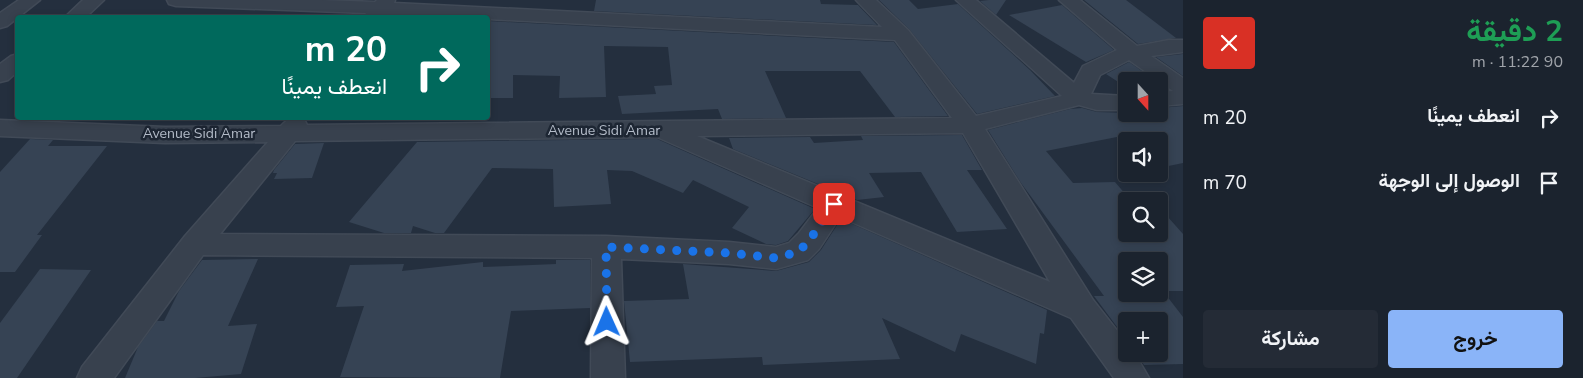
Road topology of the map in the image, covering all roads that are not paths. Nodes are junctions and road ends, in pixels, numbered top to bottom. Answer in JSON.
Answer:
{"nodes":[{"id":1,"x":31,"y":0,"type":"edge"},
{"id":2,"x":95,"y":0,"type":"edge"},
{"id":3,"x":176,"y":0,"type":"edge"},
{"id":4,"x":865,"y":0,"type":"edge"},
{"id":5,"x":965,"y":0,"type":"edge"},
{"id":6,"x":1068,"y":0,"type":"edge"},
{"id":7,"x":380,"y":8,"type":"edge"},
{"id":8,"x":77,"y":15,"type":"edge"},
{"id":9,"x":0,"y":22,"type":"edge"},
{"id":10,"x":901,"y":34,"type":"junction"},
{"id":11,"x":1183,"y":46,"type":"edge"},
{"id":12,"x":1132,"y":52,"type":"junction"},
{"id":13,"x":1183,"y":88,"type":"edge"},
{"id":14,"x":1183,"y":97,"type":"edge"},
{"id":15,"x":1078,"y":98,"type":"junction"},
{"id":16,"x":1168,"y":98,"type":"edge"},
{"id":17,"x":1118,"y":103,"type":"edge"},
{"id":18,"x":295,"y":125,"type":"edge"},
{"id":19,"x":970,"y":125,"type":"junction"},
{"id":20,"x":0,"y":128,"type":"edge"},
{"id":21,"x":663,"y":130,"type":"junction"},
{"id":22,"x":834,"y":204,"type":"junction"},
{"id":23,"x":195,"y":244,"type":"junction"},
{"id":24,"x":606,"y":247,"type":"junction"},
{"id":25,"x":1082,"y":309,"type":"junction"},
{"id":26,"x":94,"y":378,"type":"edge"},
{"id":27,"x":608,"y":378,"type":"edge"},
{"id":28,"x":1132,"y":378,"type":"edge"}],
"edges":[{"from":1,"to":9,"type":"street"},
{"from":2,"to":8,"type":"street"},
{"from":3,"to":7,"type":"street"},
{"from":4,"to":10,"type":"street"},
{"from":5,"to":15,"type":"street"},
{"from":6,"to":12,"type":"street"},
{"from":7,"to":10,"type":"street"},
{"from":10,"to":19,"type":"street"},
{"from":11,"to":12,"type":"street"},
{"from":12,"to":13,"type":"street"},
{"from":12,"to":15,"type":"street"},
{"from":14,"to":16,"type":"street"},
{"from":15,"to":17,"type":"street"},
{"from":15,"to":19,"type":"street","name":"Avenue Sidi Amar"},
{"from":18,"to":20,"type":"street","name":"Avenue Sidi Amar"},
{"from":18,"to":21,"type":"street","name":"Avenue Sidi Amar"},
{"from":18,"to":23,"type":"street"},
{"from":19,"to":21,"type":"street","name":"Avenue Sidi Amar"},
{"from":19,"to":25,"type":"street"},
{"from":21,"to":22,"type":"street"},
{"from":22,"to":24,"type":"street"},
{"from":22,"to":25,"type":"street"},
{"from":23,"to":24,"type":"street"},
{"from":23,"to":26,"type":"street"},
{"from":24,"to":27,"type":"street"},
{"from":25,"to":28,"type":"street"}]}
